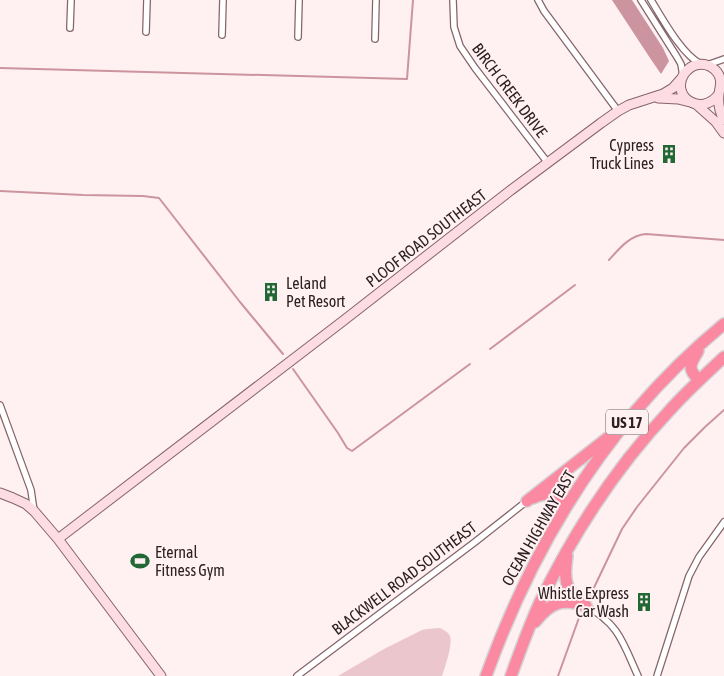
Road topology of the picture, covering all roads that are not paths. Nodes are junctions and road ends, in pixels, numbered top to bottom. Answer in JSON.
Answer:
{"nodes":[{"id":1,"x":71,"y":0,"type":"edge"},
{"id":2,"x":147,"y":0,"type":"edge"},
{"id":3,"x":223,"y":0,"type":"edge"},
{"id":4,"x":299,"y":0,"type":"edge"},
{"id":5,"x":376,"y":0,"type":"edge"},
{"id":6,"x":453,"y":0,"type":"edge"},
{"id":7,"x":538,"y":0,"type":"edge"},
{"id":8,"x":641,"y":0,"type":"edge"},
{"id":9,"x":651,"y":0,"type":"edge"},
{"id":10,"x":70,"y":28,"type":"dead end"},
{"id":11,"x":146,"y":32,"type":"dead end"},
{"id":12,"x":222,"y":35,"type":"dead end"},
{"id":13,"x":298,"y":37,"type":"dead end"},
{"id":14,"x":374,"y":39,"type":"dead end"},
{"id":15,"x":724,"y":59,"type":"edge"},
{"id":16,"x":705,"y":65,"type":"junction"},
{"id":17,"x":724,"y":72,"type":"edge"},
{"id":18,"x":682,"y":77,"type":"junction"},
{"id":19,"x":720,"y":91,"type":"junction"},
{"id":20,"x":651,"y":98,"type":"junction"},
{"id":21,"x":694,"y":103,"type":"junction"},
{"id":22,"x":618,"y":111,"type":"junction"},
{"id":23,"x":724,"y":120,"type":"edge"},
{"id":24,"x":724,"y":133,"type":"edge"},
{"id":25,"x":548,"y":163,"type":"junction"},
{"id":26,"x":724,"y":324,"type":"edge"},
{"id":27,"x":702,"y":343,"type":"junction"},
{"id":28,"x":724,"y":357,"type":"edge"},
{"id":29,"x":699,"y":380,"type":"junction"},
{"id":30,"x":0,"y":405,"type":"edge"},
{"id":31,"x":626,"y":423,"type":"junction"},
{"id":32,"x":0,"y":493,"type":"edge"},
{"id":33,"x":526,"y":501,"type":"junction"},
{"id":34,"x":564,"y":510,"type":"junction"},
{"id":35,"x":34,"y":511,"type":"junction"},
{"id":36,"x":724,"y":522,"type":"edge"},
{"id":37,"x":58,"y":539,"type":"junction"},
{"id":38,"x":568,"y":549,"type":"junction"},
{"id":39,"x":586,"y":606,"type":"junction"},
{"id":40,"x":526,"y":633,"type":"junction"},
{"id":41,"x":161,"y":676,"type":"edge"},
{"id":42,"x":297,"y":676,"type":"edge"},
{"id":43,"x":486,"y":676,"type":"edge"},
{"id":44,"x":511,"y":676,"type":"edge"},
{"id":45,"x":638,"y":676,"type":"edge"},
{"id":46,"x":657,"y":676,"type":"edge"}],
"edges":[{"from":1,"to":10,"type":"street"},
{"from":2,"to":11,"type":"street"},
{"from":3,"to":12,"type":"street"},
{"from":4,"to":13,"type":"street"},
{"from":5,"to":14,"type":"street"},
{"from":6,"to":25,"type":"street","name":"BIRCH CREEK DRIVE"},
{"from":7,"to":22,"type":"street"},
{"from":8,"to":18,"type":"street"},
{"from":9,"to":16,"type":"street"},
{"from":15,"to":16,"type":"street"},
{"from":16,"to":18,"type":"street"},
{"from":16,"to":19,"type":"street"},
{"from":17,"to":19,"type":"street"},
{"from":18,"to":20,"type":"street","name":"PLOOF ROAD SOUTHEAST"},
{"from":18,"to":21,"type":"street"},
{"from":19,"to":21,"type":"street"},
{"from":19,"to":23,"type":"street"},
{"from":20,"to":21,"type":"street","name":"PLOOF ROAD SOUTHEAST"},
{"from":20,"to":22,"type":"street","name":"PLOOF ROAD SOUTHEAST"},
{"from":21,"to":24,"type":"street"},
{"from":22,"to":25,"type":"street","name":"PLOOF ROAD SOUTHEAST"},
{"from":25,"to":37,"type":"street","name":"PLOOF ROAD SOUTHEAST"},
{"from":26,"to":27,"type":"highway","name":"OCEAN HIGHWAY EAST","number":"US 17"},
{"from":27,"to":29,"type":"highway"},
{"from":27,"to":31,"type":"highway","name":"OCEAN HIGHWAY EAST","number":"US 17"},
{"from":28,"to":29,"type":"highway","number":"US 17"},
{"from":29,"to":38,"type":"highway","number":"US 17"},
{"from":30,"to":35,"type":"street"},
{"from":31,"to":33,"type":"highway"},
{"from":31,"to":34,"type":"highway","name":"OCEAN HIGHWAY EAST","number":"US 17"},
{"from":32,"to":35,"type":"street"},
{"from":33,"to":34,"type":"highway"},
{"from":33,"to":42,"type":"street","name":"BLACKWELL ROAD SOUTHEAST"},
{"from":34,"to":43,"type":"highway","name":"OCEAN HIGHWAY EAST","number":"US 17"},
{"from":35,"to":37,"type":"street"},
{"from":36,"to":46,"type":"street"},
{"from":37,"to":41,"type":"street"},
{"from":38,"to":39,"type":"highway"},
{"from":38,"to":40,"type":"highway","number":"US 17"},
{"from":39,"to":40,"type":"highway"},
{"from":39,"to":45,"type":"street"},
{"from":40,"to":44,"type":"highway","number":"US 17"}]}
